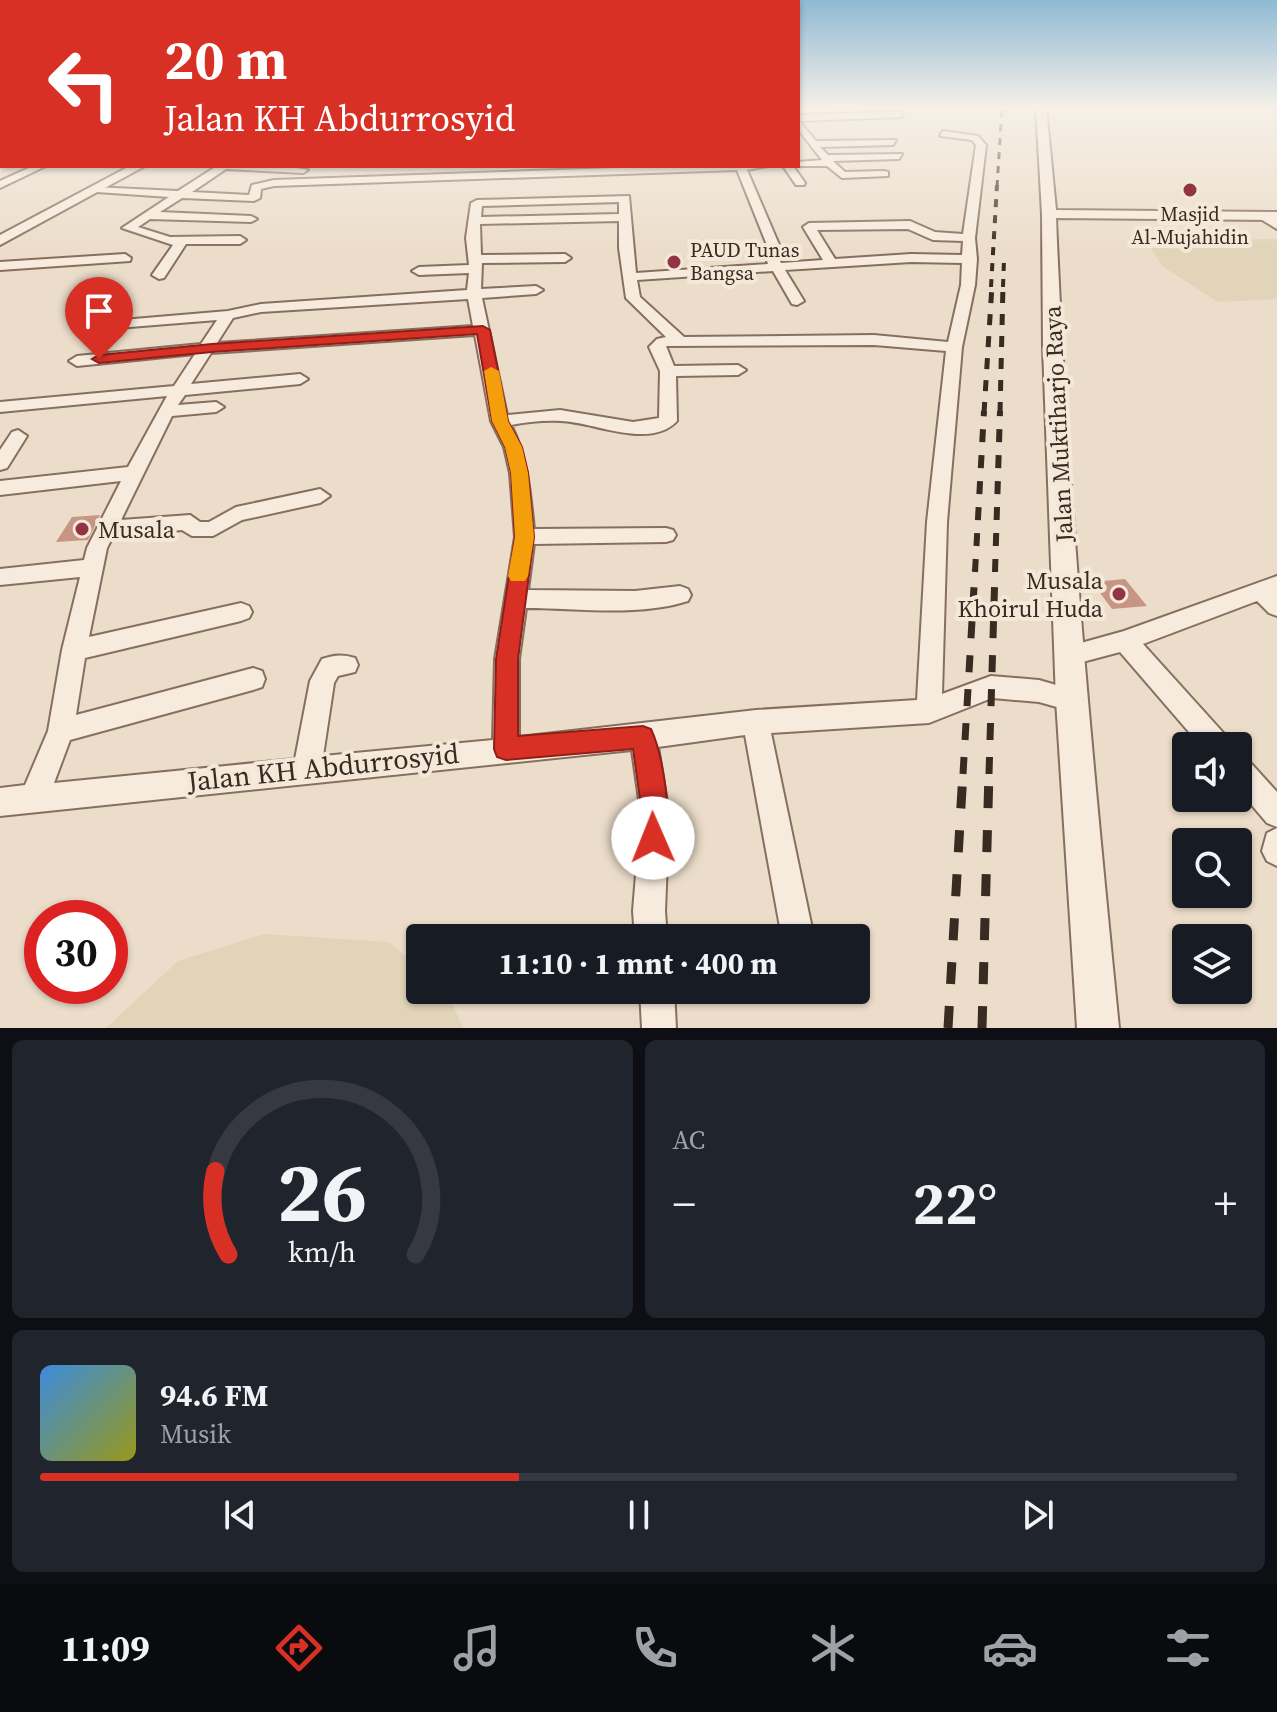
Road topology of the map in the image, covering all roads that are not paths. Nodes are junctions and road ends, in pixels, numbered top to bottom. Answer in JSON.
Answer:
{"nodes":[{"id":1,"x":820,"y":155,"type":"edge"},
{"id":2,"x":858,"y":155,"type":"edge"},
{"id":3,"x":980,"y":155,"type":"edge"},
{"id":4,"x":1045,"y":155,"type":"edge"},
{"id":5,"x":899,"y":156,"type":"dead end"},
{"id":6,"x":37,"y":168,"type":"edge"},
{"id":7,"x":122,"y":168,"type":"edge"},
{"id":8,"x":135,"y":168,"type":"edge"},
{"id":9,"x":223,"y":168,"type":"edge"},
{"id":10,"x":271,"y":168,"type":"edge"},
{"id":11,"x":361,"y":168,"type":"edge"},
{"id":12,"x":406,"y":168,"type":"edge"},
{"id":13,"x":699,"y":168,"type":"edge"},
{"id":14,"x":746,"y":168,"type":"edge"},
{"id":15,"x":789,"y":168,"type":"edge"},
{"id":16,"x":571,"y":169,"type":"edge"},
{"id":17,"x":450,"y":171,"type":"edge"},
{"id":18,"x":639,"y":172,"type":"edge"},
{"id":19,"x":884,"y":174,"type":"dead end"},
{"id":20,"x":512,"y":175,"type":"edge"},
{"id":21,"x":401,"y":178,"type":"junction"},
{"id":22,"x":357,"y":179,"type":"junction"},
{"id":23,"x":306,"y":181,"type":"junction"},
{"id":24,"x":703,"y":182,"type":"dead end"},
{"id":25,"x":800,"y":183,"type":"dead end"},
{"id":26,"x":0,"y":185,"type":"edge"},
{"id":27,"x":97,"y":189,"type":"junction"},
{"id":28,"x":180,"y":195,"type":"junction"},
{"id":29,"x":577,"y":198,"type":"junction"},
{"id":30,"x":1049,"y":214,"type":"junction"},
{"id":31,"x":147,"y":215,"type":"junction"},
{"id":32,"x":1270,"y":216,"type":"edge"},
{"id":33,"x":627,"y":217,"type":"junction"},
{"id":34,"x":251,"y":219,"type":"dead end"},
{"id":35,"x":474,"y":221,"type":"junction"},
{"id":36,"x":1277,"y":225,"type":"edge"},
{"id":37,"x":3,"y":236,"type":"edge"},
{"id":38,"x":969,"y":238,"type":"junction"},
{"id":39,"x":181,"y":242,"type":"junction"},
{"id":40,"x":227,"y":257,"type":"dead end"},
{"id":41,"x":125,"y":258,"type":"dead end"},
{"id":42,"x":565,"y":258,"type":"dead end"},
{"id":43,"x":971,"y":259,"type":"junction"},
{"id":44,"x":475,"y":264,"type":"junction"},
{"id":45,"x":832,"y":264,"type":"junction"},
{"id":46,"x":0,"y":266,"type":"edge"},
{"id":47,"x":777,"y":268,"type":"junction"},
{"id":48,"x":419,"y":271,"type":"dead end"},
{"id":49,"x":159,"y":275,"type":"dead end"},
{"id":50,"x":629,"y":277,"type":"junction"},
{"id":51,"x":536,"y":290,"type":"dead end"},
{"id":52,"x":474,"y":293,"type":"junction"},
{"id":53,"x":797,"y":301,"type":"dead end"},
{"id":54,"x":228,"y":315,"type":"junction"},
{"id":55,"x":80,"y":327,"type":"dead end"},
{"id":56,"x":483,"y":330,"type":"junction"},
{"id":57,"x":680,"y":342,"type":"junction"},
{"id":58,"x":954,"y":347,"type":"junction"},
{"id":59,"x":203,"y":349,"type":"junction"},
{"id":60,"x":77,"y":361,"type":"dead end"},
{"id":61,"x":738,"y":370,"type":"dead end"},
{"id":62,"x":668,"y":371,"type":"junction"},
{"id":63,"x":300,"y":379,"type":"dead end"},
{"id":64,"x":180,"y":388,"type":"junction"},
{"id":65,"x":0,"y":407,"type":"edge"},
{"id":66,"x":216,"y":407,"type":"dead end"},
{"id":67,"x":166,"y":411,"type":"junction"},
{"id":68,"x":500,"y":421,"type":"junction"},
{"id":69,"x":18,"y":436,"type":"dead end"},
{"id":70,"x":0,"y":464,"type":"edge"},
{"id":71,"x":133,"y":473,"type":"junction"},
{"id":72,"x":0,"y":488,"type":"edge"},
{"id":73,"x":320,"y":496,"type":"dead end"},
{"id":74,"x":106,"y":529,"type":"junction"},
{"id":75,"x":666,"y":535,"type":"dead end"},
{"id":76,"x":525,"y":537,"type":"junction"},
{"id":77,"x":93,"y":567,"type":"junction"},
{"id":78,"x":0,"y":577,"type":"edge"},
{"id":79,"x":680,"y":595,"type":"dead end"},
{"id":80,"x":1272,"y":595,"type":"edge"},
{"id":81,"x":514,"y":599,"type":"junction"},
{"id":82,"x":241,"y":612,"type":"dead end"},
{"id":83,"x":1125,"y":641,"type":"junction"},
{"id":84,"x":74,"y":650,"type":"junction"},
{"id":85,"x":1071,"y":655,"type":"junction"},
{"id":86,"x":346,"y":665,"type":"dead end"},
{"id":87,"x":253,"y":679,"type":"dead end"},
{"id":88,"x":1071,"y":700,"type":"junction"},
{"id":89,"x":929,"y":711,"type":"junction"},
{"id":90,"x":756,"y":722,"type":"junction"},
{"id":91,"x":61,"y":731,"type":"junction"},
{"id":92,"x":1206,"y":732,"type":"edge"},
{"id":93,"x":643,"y":737,"type":"junction"},
{"id":94,"x":506,"y":749,"type":"junction"},
{"id":95,"x":307,"y":769,"type":"junction"},
{"id":96,"x":1252,"y":785,"type":"edge"},
{"id":97,"x":35,"y":796,"type":"junction"},
{"id":98,"x":0,"y":802,"type":"edge"},
{"id":99,"x":1277,"y":813,"type":"edge"},
{"id":100,"x":1277,"y":843,"type":"edge"},
{"id":101,"x":1277,"y":851,"type":"edge"},
{"id":102,"x":650,"y":924,"type":"edge"},
{"id":103,"x":795,"y":924,"type":"edge"},
{"id":104,"x":658,"y":1004,"type":"edge"},
{"id":105,"x":659,"y":1028,"type":"edge"},
{"id":106,"x":1098,"y":1028,"type":"edge"}],
"edges":[{"from":1,"to":19,"type":"street"},
{"from":2,"to":5,"type":"street"},
{"from":3,"to":38,"type":"street"},
{"from":4,"to":30,"type":"street","name":"Jalan Muktiharjo Raya"},
{"from":6,"to":26,"type":"street"},
{"from":7,"to":37,"type":"street"},
{"from":8,"to":27,"type":"street"},
{"from":9,"to":28,"type":"street"},
{"from":10,"to":23,"type":"street"},
{"from":11,"to":22,"type":"street"},
{"from":12,"to":21,"type":"street"},
{"from":13,"to":18,"type":"street"},
{"from":13,"to":24,"type":"street"},
{"from":14,"to":47,"type":"street"},
{"from":15,"to":25,"type":"street"},
{"from":16,"to":18,"type":"street"},
{"from":16,"to":20,"type":"street"},
{"from":16,"to":29,"type":"street"},
{"from":17,"to":20,"type":"street"},
{"from":17,"to":21,"type":"street"},
{"from":21,"to":22,"type":"street"},
{"from":22,"to":23,"type":"street"},
{"from":23,"to":28,"type":"street"},
{"from":27,"to":28,"type":"street"},
{"from":27,"to":37,"type":"street"},
{"from":28,"to":31,"type":"street"},
{"from":29,"to":33,"type":"street"},
{"from":29,"to":35,"type":"street"},
{"from":30,"to":32,"type":"street"},
{"from":30,"to":85,"type":"street","name":"Jalan Muktiharjo Raya"},
{"from":31,"to":34,"type":"street"},
{"from":31,"to":39,"type":"street"},
{"from":32,"to":36,"type":"street"},
{"from":33,"to":35,"type":"street"},
{"from":33,"to":50,"type":"street"},
{"from":35,"to":44,"type":"street"},
{"from":38,"to":43,"type":"street"},
{"from":38,"to":45,"type":"street"},
{"from":39,"to":40,"type":"street"},
{"from":39,"to":49,"type":"street"},
{"from":41,"to":46,"type":"street"},
{"from":42,"to":44,"type":"street"},
{"from":43,"to":45,"type":"street"},
{"from":43,"to":58,"type":"street"},
{"from":44,"to":48,"type":"street"},
{"from":44,"to":52,"type":"street"},
{"from":45,"to":47,"type":"street"},
{"from":47,"to":50,"type":"street"},
{"from":47,"to":53,"type":"street"},
{"from":50,"to":57,"type":"street"},
{"from":51,"to":52,"type":"street"},
{"from":52,"to":54,"type":"street"},
{"from":52,"to":56,"type":"street"},
{"from":54,"to":55,"type":"street"},
{"from":54,"to":59,"type":"street"},
{"from":56,"to":59,"type":"street"},
{"from":56,"to":68,"type":"street"},
{"from":57,"to":58,"type":"street"},
{"from":57,"to":62,"type":"street"},
{"from":58,"to":89,"type":"street"},
{"from":59,"to":60,"type":"street"},
{"from":59,"to":64,"type":"street"},
{"from":61,"to":62,"type":"street"},
{"from":62,"to":68,"type":"street"},
{"from":63,"to":64,"type":"street"},
{"from":64,"to":65,"type":"street"},
{"from":64,"to":67,"type":"street"},
{"from":66,"to":67,"type":"street"},
{"from":67,"to":71,"type":"street"},
{"from":68,"to":76,"type":"street"},
{"from":69,"to":70,"type":"street"},
{"from":71,"to":72,"type":"street"},
{"from":71,"to":74,"type":"street"},
{"from":73,"to":74,"type":"street"},
{"from":74,"to":77,"type":"street"},
{"from":75,"to":76,"type":"street"},
{"from":76,"to":81,"type":"street"},
{"from":77,"to":78,"type":"street"},
{"from":77,"to":84,"type":"street"},
{"from":79,"to":81,"type":"street"},
{"from":80,"to":83,"type":"street"},
{"from":81,"to":94,"type":"street"},
{"from":82,"to":84,"type":"street"},
{"from":83,"to":85,"type":"street"},
{"from":83,"to":92,"type":"street"},
{"from":84,"to":91,"type":"street"},
{"from":85,"to":88,"type":"street","name":"Jalan Muktiharjo Raya"},
{"from":86,"to":95,"type":"street"},
{"from":87,"to":91,"type":"street"},
{"from":88,"to":89,"type":"street","name":"Jalan KH Abdurrosyid"},
{"from":88,"to":106,"type":"street","name":"Jalan Muktiharjo Raya"},
{"from":89,"to":90,"type":"street","name":"Jalan KH Abdurrosyid"},
{"from":90,"to":93,"type":"street","name":"Jalan KH Abdurrosyid"},
{"from":90,"to":103,"type":"street"},
{"from":91,"to":97,"type":"street"},
{"from":93,"to":94,"type":"street","name":"Jalan KH Abdurrosyid"},
{"from":93,"to":102,"type":"street"},
{"from":94,"to":95,"type":"street","name":"Jalan KH Abdurrosyid"},
{"from":95,"to":97,"type":"street","name":"Jalan KH Abdurrosyid"},
{"from":96,"to":99,"type":"street"},
{"from":97,"to":98,"type":"street","name":"Jalan KH Abdurrosyid"},
{"from":100,"to":101,"type":"street"},
{"from":104,"to":105,"type":"street"}]}
